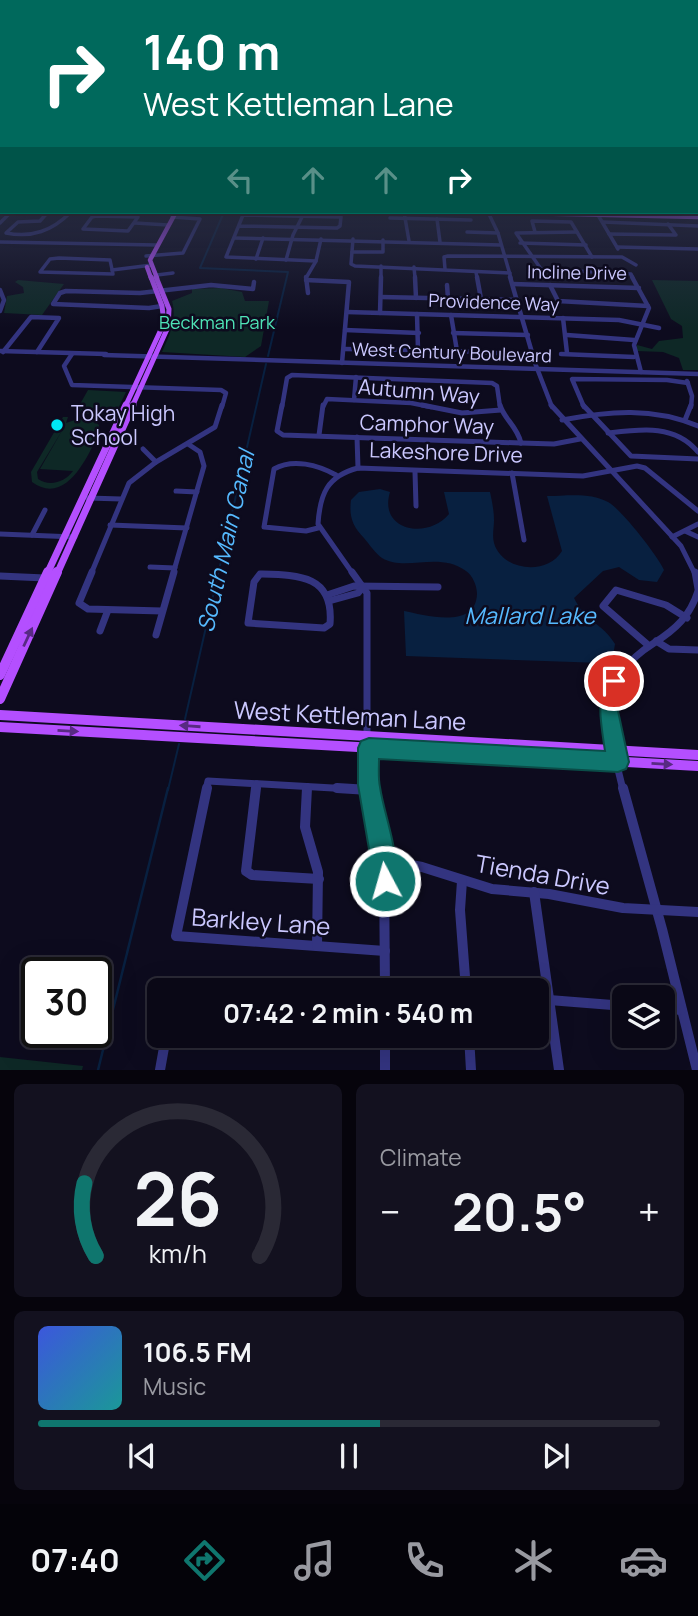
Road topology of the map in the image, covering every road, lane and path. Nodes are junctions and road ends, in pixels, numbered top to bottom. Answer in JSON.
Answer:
{"nodes":[{"id":1,"x":10,"y":229,"type":"edge"},
{"id":2,"x":52,"y":229,"type":"edge"},
{"id":3,"x":83,"y":229,"type":"edge"},
{"id":4,"x":130,"y":229,"type":"edge"},
{"id":5,"x":163,"y":229,"type":"edge"},
{"id":6,"x":196,"y":229,"type":"edge"},
{"id":7,"x":238,"y":229,"type":"edge"},
{"id":8,"x":296,"y":229,"type":"edge"},
{"id":9,"x":407,"y":229,"type":"edge"},
{"id":10,"x":438,"y":229,"type":"edge"},
{"id":11,"x":466,"y":229,"type":"edge"},
{"id":12,"x":496,"y":229,"type":"edge"},
{"id":13,"x":534,"y":229,"type":"edge"},
{"id":14,"x":575,"y":229,"type":"edge"},
{"id":15,"x":606,"y":229,"type":"edge"},
{"id":16,"x":672,"y":229,"type":"edge"},
{"id":17,"x":467,"y":232,"type":"junction"},
{"id":18,"x":535,"y":232,"type":"junction"},
{"id":19,"x":577,"y":232,"type":"junction"},
{"id":20,"x":9,"y":233,"type":"junction"},
{"id":21,"x":498,"y":233,"type":"junction"},
{"id":22,"x":609,"y":234,"type":"junction"},
{"id":23,"x":22,"y":236,"type":"junction"},
{"id":24,"x":234,"y":238,"type":"junction"},
{"id":25,"x":263,"y":238,"type":"junction"},
{"id":26,"x":292,"y":238,"type":"junction"},
{"id":27,"x":321,"y":239,"type":"junction"},
{"id":28,"x":353,"y":239,"type":"junction"},
{"id":29,"x":1,"y":240,"type":"edge"},
{"id":30,"x":383,"y":240,"type":"junction"},
{"id":31,"x":409,"y":241,"type":"junction"},
{"id":32,"x":16,"y":242,"type":"junction"},
{"id":33,"x":440,"y":242,"type":"junction"},
{"id":34,"x":520,"y":243,"type":"junction"},
{"id":35,"x":469,"y":244,"type":"junction"},
{"id":36,"x":586,"y":244,"type":"junction"},
{"id":37,"x":153,"y":245,"type":"junction"},
{"id":38,"x":502,"y":245,"type":"junction"},
{"id":39,"x":617,"y":247,"type":"junction"},
{"id":40,"x":698,"y":249,"type":"edge"},
{"id":41,"x":352,"y":252,"type":"junction"},
{"id":42,"x":148,"y":256,"type":"junction"},
{"id":43,"x":534,"y":257,"type":"junction"},
{"id":44,"x":592,"y":257,"type":"junction"},
{"id":45,"x":622,"y":257,"type":"junction"},
{"id":46,"x":505,"y":258,"type":"junction"},
{"id":47,"x":256,"y":259,"type":"junction"},
{"id":48,"x":286,"y":260,"type":"junction"},
{"id":49,"x":317,"y":261,"type":"junction"},
{"id":50,"x":149,"y":264,"type":"junction"},
{"id":51,"x":636,"y":265,"type":"dead end"},
{"id":52,"x":382,"y":267,"type":"junction"},
{"id":53,"x":414,"y":268,"type":"junction"},
{"id":54,"x":445,"y":269,"type":"junction"},
{"id":55,"x":112,"y":272,"type":"junction"},
{"id":56,"x":476,"y":272,"type":"junction"},
{"id":57,"x":173,"y":273,"type":"dead end"},
{"id":58,"x":510,"y":273,"type":"junction"},
{"id":59,"x":157,"y":275,"type":"junction"},
{"id":60,"x":306,"y":280,"type":"junction"},
{"id":61,"x":254,"y":282,"type":"dead end"},
{"id":62,"x":513,"y":284,"type":"junction"},
{"id":63,"x":447,"y":285,"type":"dead end"},
{"id":64,"x":550,"y":285,"type":"junction"},
{"id":65,"x":639,"y":288,"type":"junction"},
{"id":66,"x":0,"y":290,"type":"edge"},
{"id":67,"x":160,"y":291,"type":"junction"},
{"id":68,"x":308,"y":293,"type":"dead end"},
{"id":69,"x":381,"y":296,"type":"junction"},
{"id":70,"x":416,"y":298,"type":"junction"},
{"id":71,"x":448,"y":298,"type":"junction"},
{"id":72,"x":481,"y":299,"type":"junction"},
{"id":73,"x":518,"y":300,"type":"junction"},
{"id":74,"x":162,"y":306,"type":"junction"},
{"id":75,"x":648,"y":306,"type":"junction"},
{"id":76,"x":0,"y":311,"type":"edge"},
{"id":77,"x":346,"y":312,"type":"junction"},
{"id":78,"x":380,"y":313,"type":"junction"},
{"id":79,"x":417,"y":314,"type":"junction"},
{"id":80,"x":451,"y":315,"type":"junction"},
{"id":81,"x":523,"y":317,"type":"junction"},
{"id":82,"x":563,"y":318,"type":"junction"},
{"id":83,"x":640,"y":324,"type":"junction"},
{"id":84,"x":659,"y":328,"type":"dead end"},
{"id":85,"x":345,"y":330,"type":"junction"},
{"id":86,"x":419,"y":332,"type":"junction"},
{"id":87,"x":453,"y":333,"type":"junction"},
{"id":88,"x":528,"y":335,"type":"junction"},
{"id":89,"x":566,"y":335,"type":"junction"},
{"id":90,"x":634,"y":340,"type":"junction"},
{"id":91,"x":344,"y":349,"type":"junction"},
{"id":92,"x":1,"y":351,"type":"edge"},
{"id":93,"x":37,"y":352,"type":"junction"},
{"id":94,"x":72,"y":354,"type":"junction"},
{"id":95,"x":533,"y":355,"type":"junction"},
{"id":96,"x":152,"y":356,"type":"junction"},
{"id":97,"x":634,"y":357,"type":"junction"},
{"id":98,"x":342,"y":363,"type":"junction"},
{"id":99,"x":396,"y":364,"type":"junction"},
{"id":100,"x":538,"y":369,"type":"junction"},
{"id":101,"x":640,"y":372,"type":"junction"},
{"id":102,"x":683,"y":373,"type":"junction"},
{"id":103,"x":698,"y":374,"type":"edge"},
{"id":104,"x":356,"y":377,"type":"junction"},
{"id":105,"x":395,"y":379,"type":"junction"},
{"id":106,"x":688,"y":383,"type":"junction"},
{"id":107,"x":138,"y":388,"type":"junction"},
{"id":108,"x":355,"y":400,"type":"junction"},
{"id":109,"x":695,"y":404,"type":"edge"},
{"id":110,"x":501,"y":410,"type":"junction"},
{"id":111,"x":590,"y":415,"type":"junction"},
{"id":112,"x":562,"y":420,"type":"junction"},
{"id":113,"x":685,"y":420,"type":"junction"},
{"id":114,"x":698,"y":426,"type":"edge"},
{"id":115,"x":608,"y":433,"type":"junction"},
{"id":116,"x":319,"y":435,"type":"junction"},
{"id":117,"x":356,"y":437,"type":"junction"},
{"id":118,"x":580,"y":439,"type":"junction"},
{"id":119,"x":521,"y":443,"type":"junction"},
{"id":120,"x":188,"y":444,"type":"junction"},
{"id":121,"x":143,"y":449,"type":"dead end"},
{"id":122,"x":698,"y":452,"type":"edge"},
{"id":123,"x":698,"y":459,"type":"edge"},
{"id":124,"x":156,"y":462,"type":"junction"},
{"id":125,"x":358,"y":468,"type":"junction"},
{"id":126,"x":610,"y":471,"type":"junction"},
{"id":127,"x":415,"y":472,"type":"junction"},
{"id":128,"x":512,"y":473,"type":"junction"},
{"id":129,"x":336,"y":475,"type":"junction"},
{"id":130,"x":176,"y":491,"type":"dead end"},
{"id":131,"x":197,"y":492,"type":"junction"},
{"id":132,"x":88,"y":498,"type":"junction"},
{"id":133,"x":121,"y":499,"type":"junction"},
{"id":134,"x":416,"y":506,"type":"dead end"},
{"id":135,"x":45,"y":510,"type":"dead end"},
{"id":136,"x":698,"y":511,"type":"edge"},
{"id":137,"x":698,"y":524,"type":"edge"},
{"id":138,"x":110,"y":525,"type":"junction"},
{"id":139,"x":187,"y":528,"type":"junction"},
{"id":140,"x":318,"y":528,"type":"junction"},
{"id":141,"x":685,"y":531,"type":"junction"},
{"id":142,"x":0,"y":534,"type":"edge"},
{"id":143,"x":32,"y":535,"type":"junction"},
{"id":144,"x":65,"y":536,"type":"junction"},
{"id":145,"x":75,"y":537,"type":"junction"},
{"id":146,"x":672,"y":537,"type":"junction"},
{"id":147,"x":698,"y":537,"type":"edge"},
{"id":148,"x":524,"y":540,"type":"dead end"},
{"id":149,"x":695,"y":565,"type":"edge"},
{"id":150,"x":150,"y":566,"type":"dead end"},
{"id":151,"x":176,"y":568,"type":"junction"},
{"id":152,"x":0,"y":576,"type":"edge"},
{"id":153,"x":45,"y":578,"type":"junction"},
{"id":154,"x":363,"y":587,"type":"junction"},
{"id":155,"x":438,"y":587,"type":"dead end"},
{"id":156,"x":698,"y":590,"type":"edge"},
{"id":157,"x":328,"y":598,"type":"junction"},
{"id":158,"x":108,"y":610,"type":"junction"},
{"id":159,"x":162,"y":611,"type":"junction"},
{"id":160,"x":687,"y":618,"type":"junction"},
{"id":161,"x":100,"y":631,"type":"dead end"},
{"id":162,"x":156,"y":635,"type":"dead end"},
{"id":163,"x":652,"y":643,"type":"junction"},
{"id":164,"x":698,"y":650,"type":"edge"},
{"id":165,"x":0,"y":675,"type":"edge"},
{"id":166,"x":0,"y":699,"type":"edge"},
{"id":167,"x":0,"y":715,"type":"edge"},
{"id":168,"x":0,"y":727,"type":"edge"},
{"id":169,"x":368,"y":743,"type":"junction"},
{"id":170,"x":698,"y":755,"type":"edge"},
{"id":171,"x":617,"y":756,"type":"junction"},
{"id":172,"x":698,"y":766,"type":"edge"},
{"id":173,"x":257,"y":784,"type":"junction"},
{"id":174,"x":307,"y":787,"type":"junction"},
{"id":175,"x":369,"y":790,"type":"junction"},
{"id":176,"x":384,"y":860,"type":"junction"},
{"id":177,"x":319,"y":879,"type":"junction"},
{"id":178,"x":462,"y":881,"type":"junction"},
{"id":179,"x":534,"y":892,"type":"junction"},
{"id":180,"x":658,"y":911,"type":"junction"},
{"id":181,"x":698,"y":912,"type":"edge"},
{"id":182,"x":317,"y":946,"type":"junction"},
{"id":183,"x":385,"y":951,"type":"junction"},
{"id":184,"x":385,"y":978,"type":"edge"},
{"id":185,"x":465,"y":978,"type":"edge"},
{"id":186,"x":546,"y":978,"type":"edge"},
{"id":187,"x":549,"y":1000,"type":"joint"},
{"id":188,"x":612,"y":1005,"type":"edge"},
{"id":189,"x":675,"y":1009,"type":"edge"},
{"id":190,"x":681,"y":1010,"type":"junction"},
{"id":191,"x":164,"y":1048,"type":"edge"},
{"id":192,"x":385,"y":1048,"type":"edge"},
{"id":193,"x":470,"y":1048,"type":"edge"},
{"id":194,"x":160,"y":1070,"type":"edge"},
{"id":195,"x":385,"y":1070,"type":"edge"},
{"id":196,"x":471,"y":1070,"type":"edge"},
{"id":197,"x":559,"y":1070,"type":"edge"},
{"id":198,"x":697,"y":1070,"type":"edge"}],
"edges":[{"from":1,"to":20,"type":"street"},
{"from":2,"to":23,"type":"street"},
{"from":3,"to":4,"type":"street"},
{"from":5,"to":37,"type":"main road"},
{"from":6,"to":42,"type":"street"},
{"from":7,"to":24,"type":"street"},
{"from":8,"to":26,"type":"street"},
{"from":9,"to":31,"type":"street"},
{"from":10,"to":33,"type":"street"},
{"from":11,"to":17,"type":"street"},
{"from":12,"to":21,"type":"street"},
{"from":13,"to":18,"type":"street"},
{"from":14,"to":19,"type":"street"},
{"from":15,"to":22,"type":"street"},
{"from":16,"to":22,"type":"street"},
{"from":17,"to":21,"type":"street"},
{"from":17,"to":35,"type":"street"},
{"from":18,"to":19,"type":"street"},
{"from":18,"to":34,"type":"street"},
{"from":19,"to":36,"type":"street"},
{"from":20,"to":23,"type":"street"},
{"from":20,"to":29,"type":"street"},
{"from":21,"to":38,"type":"street"},
{"from":22,"to":39,"type":"street"},
{"from":23,"to":32,"type":"street"},
{"from":24,"to":25,"type":"street"},
{"from":24,"to":47,"type":"street"},
{"from":25,"to":26,"type":"street"},
{"from":25,"to":47,"type":"street"},
{"from":26,"to":27,"type":"street"},
{"from":26,"to":48,"type":"street"},
{"from":27,"to":28,"type":"street"},
{"from":27,"to":49,"type":"street"},
{"from":28,"to":30,"type":"street"},
{"from":28,"to":41,"type":"street"},
{"from":29,"to":32,"type":"street"},
{"from":30,"to":31,"type":"street"},
{"from":30,"to":41,"type":"street"},
{"from":31,"to":33,"type":"street"},
{"from":32,"to":37,"type":"street"},
{"from":33,"to":35,"type":"street"},
{"from":34,"to":36,"type":"street"},
{"from":34,"to":43,"type":"street"},
{"from":35,"to":38,"type":"street"},
{"from":36,"to":44,"type":"street"},
{"from":37,"to":42,"type":"main road"},
{"from":38,"to":46,"type":"street"},
{"from":39,"to":40,"type":"street"},
{"from":39,"to":45,"type":"street"},
{"from":41,"to":52,"type":"street"},
{"from":42,"to":50,"type":"main road"},
{"from":43,"to":44,"type":"street"},
{"from":43,"to":46,"type":"street"},
{"from":43,"to":65,"type":"street"},
{"from":44,"to":45,"type":"street"},
{"from":45,"to":51,"type":"street"},
{"from":46,"to":54,"type":"street"},
{"from":46,"to":58,"type":"street"},
{"from":47,"to":48,"type":"street"},
{"from":48,"to":49,"type":"street"},
{"from":49,"to":60,"type":"street"},
{"from":50,"to":55,"type":"street"},
{"from":50,"to":59,"type":"main road"},
{"from":50,"to":67,"type":"main road"},
{"from":52,"to":53,"type":"street"},
{"from":52,"to":69,"type":"street"},
{"from":53,"to":54,"type":"street"},
{"from":53,"to":70,"type":"street"},
{"from":54,"to":56,"type":"street"},
{"from":55,"to":55,"type":"street"},
{"from":56,"to":58,"type":"street"},
{"from":56,"to":72,"type":"street"},
{"from":57,"to":59,"type":"street"},
{"from":58,"to":62,"type":"street"},
{"from":59,"to":67,"type":"main road"},
{"from":60,"to":68,"type":"street"},
{"from":60,"to":77,"type":"street"},
{"from":61,"to":67,"type":"street"},
{"from":62,"to":64,"type":"street","name":"Incline Drive"},
{"from":62,"to":73,"type":"street"},
{"from":63,"to":71,"type":"street"},
{"from":64,"to":65,"type":"street","name":"Incline Drive"},
{"from":64,"to":75,"type":"street"},
{"from":65,"to":75,"type":"street"},
{"from":66,"to":76,"type":"street"},
{"from":67,"to":74,"type":"main road"},
{"from":67,"to":74,"type":"street"},
{"from":67,"to":96,"type":"main road"},
{"from":69,"to":70,"type":"street"},
{"from":69,"to":78,"type":"street"},
{"from":70,"to":71,"type":"street"},
{"from":71,"to":72,"type":"street"},
{"from":72,"to":73,"type":"street"},
{"from":73,"to":81,"type":"street"},
{"from":74,"to":96,"type":"main road"},
{"from":75,"to":83,"type":"street"},
{"from":77,"to":78,"type":"street","name":"Providence Way"},
{"from":77,"to":85,"type":"street"},
{"from":78,"to":79,"type":"street","name":"Providence Way"},
{"from":79,"to":80,"type":"street","name":"Providence Way"},
{"from":79,"to":86,"type":"street"},
{"from":80,"to":81,"type":"street","name":"Providence Way"},
{"from":80,"to":87,"type":"street"},
{"from":81,"to":82,"type":"street","name":"Providence Way"},
{"from":81,"to":88,"type":"street"},
{"from":82,"to":83,"type":"street","name":"Providence Way"},
{"from":82,"to":89,"type":"street"},
{"from":83,"to":84,"type":"street","name":"Providence Way"},
{"from":83,"to":90,"type":"street"},
{"from":85,"to":86,"type":"street"},
{"from":85,"to":91,"type":"street"},
{"from":86,"to":91,"type":"street"},
{"from":87,"to":88,"type":"street"},
{"from":87,"to":95,"type":"street"},
{"from":88,"to":95,"type":"street"},
{"from":89,"to":90,"type":"street"},
{"from":89,"to":97,"type":"street"},
{"from":90,"to":97,"type":"street"},
{"from":91,"to":98,"type":"street"},
{"from":92,"to":93,"type":"street","name":"West Century Boulevard"},
{"from":92,"to":93,"type":"street"},
{"from":93,"to":94,"type":"street","name":"West Century Boulevard"},
{"from":94,"to":96,"type":"street","name":"West Century Boulevard"},
{"from":94,"to":107,"type":"street"},
{"from":95,"to":100,"type":"street"},
{"from":96,"to":98,"type":"street","name":"West Century Boulevard"},
{"from":96,"to":107,"type":"main road"},
{"from":97,"to":101,"type":"street"},
{"from":98,"to":99,"type":"street","name":"West Century Boulevard"},
{"from":99,"to":100,"type":"street","name":"West Century Boulevard"},
{"from":99,"to":105,"type":"street"},
{"from":100,"to":101,"type":"street","name":"West Century Boulevard"},
{"from":100,"to":112,"type":"street"},
{"from":101,"to":102,"type":"street","name":"West Century Boulevard"},
{"from":102,"to":103,"type":"street","name":"West Century Boulevard"},
{"from":102,"to":106,"type":"street"},
{"from":104,"to":105,"type":"street"},
{"from":104,"to":108,"type":"street"},
{"from":104,"to":116,"type":"street","name":"Camphor Way"},
{"from":105,"to":110,"type":"street"},
{"from":106,"to":109,"type":"street"},
{"from":106,"to":111,"type":"street"},
{"from":107,"to":120,"type":"street"},
{"from":107,"to":132,"type":"main road"},
{"from":108,"to":110,"type":"street","name":"Autumn Way"},
{"from":108,"to":116,"type":"street","name":"Autumn Way"},
{"from":109,"to":113,"type":"street"},
{"from":110,"to":119,"type":"street"},
{"from":111,"to":112,"type":"street"},
{"from":111,"to":113,"type":"street"},
{"from":111,"to":115,"type":"street"},
{"from":112,"to":118,"type":"street"},
{"from":113,"to":114,"type":"street"},
{"from":115,"to":122,"type":"street"},
{"from":115,"to":123,"type":"street"},
{"from":116,"to":117,"type":"street","name":"Camphor Way"},
{"from":117,"to":119,"type":"street","name":"Camphor Way"},
{"from":117,"to":125,"type":"street"},
{"from":118,"to":119,"type":"street","name":"Camphor Way"},
{"from":118,"to":126,"type":"street"},
{"from":120,"to":124,"type":"street"},
{"from":120,"to":131,"type":"street"},
{"from":121,"to":124,"type":"street"},
{"from":124,"to":133,"type":"street"},
{"from":125,"to":127,"type":"street","name":"Lakeshore Drive"},
{"from":125,"to":129,"type":"street","name":"Lakeshore Drive"},
{"from":126,"to":128,"type":"street","name":"Lakeshore Drive"},
{"from":126,"to":136,"type":"street","name":"Lakeshore Drive"},
{"from":126,"to":146,"type":"street"},
{"from":127,"to":128,"type":"street","name":"Lakeshore Drive"},
{"from":127,"to":134,"type":"street"},
{"from":128,"to":148,"type":"street"},
{"from":129,"to":140,"type":"street"},
{"from":129,"to":140,"type":"street"},
{"from":130,"to":131,"type":"street"},
{"from":131,"to":139,"type":"street"},
{"from":132,"to":133,"type":"street"},
{"from":132,"to":144,"type":"main road"},
{"from":132,"to":145,"type":"main road"},
{"from":133,"to":138,"type":"street"},
{"from":135,"to":143,"type":"street"},
{"from":137,"to":141,"type":"street"},
{"from":138,"to":139,"type":"street"},
{"from":138,"to":158,"type":"street"},
{"from":139,"to":151,"type":"street"},
{"from":140,"to":154,"type":"street"},
{"from":141,"to":146,"type":"street"},
{"from":141,"to":147,"type":"street"},
{"from":142,"to":143,"type":"street"},
{"from":143,"to":144,"type":"street"},
{"from":144,"to":145,"type":"street"},
{"from":144,"to":153,"type":"main road"},
{"from":166,"to":145,"type":"main road","one_way":true},
{"from":146,"to":149,"type":"street"},
{"from":149,"to":156,"type":"street"},
{"from":150,"to":151,"type":"street"},
{"from":151,"to":159,"type":"street"},
{"from":152,"to":153,"type":"street"},
{"from":153,"to":165,"type":"main road"},
{"from":154,"to":155,"type":"street"},
{"from":154,"to":157,"type":"street"},
{"from":154,"to":169,"type":"street"},
{"from":156,"to":160,"type":"street"},
{"from":157,"to":157,"type":"street"},
{"from":158,"to":159,"type":"street"},
{"from":158,"to":161,"type":"street"},
{"from":159,"to":162,"type":"street"},
{"from":160,"to":163,"type":"street"},
{"from":160,"to":163,"type":"street"},
{"from":163,"to":164,"type":"street"},
{"from":163,"to":171,"type":"street"},
{"from":169,"to":167,"type":"main road","name":"West Kettleman Lane","one_way":true},
{"from":168,"to":169,"type":"main road","name":"West Kettleman Lane","one_way":true},
{"from":169,"to":171,"type":"main road","name":"West Kettleman Lane"},
{"from":169,"to":171,"type":"main road","name":"West Kettleman Lane"},
{"from":169,"to":175,"type":"street"},
{"from":170,"to":171,"type":"main road","name":"West Kettleman Lane"},
{"from":171,"to":172,"type":"main road","name":"West Kettleman Lane","one_way":true},
{"from":171,"to":180,"type":"street"},
{"from":173,"to":174,"type":"street"},
{"from":173,"to":177,"type":"street"},
{"from":173,"to":182,"type":"street","name":"Barkley Lane"},
{"from":174,"to":175,"type":"street"},
{"from":174,"to":177,"type":"street"},
{"from":175,"to":176,"type":"street"},
{"from":176,"to":178,"type":"street","name":"Tienda Drive"},
{"from":176,"to":183,"type":"street"},
{"from":177,"to":182,"type":"street"},
{"from":178,"to":179,"type":"street","name":"Tienda Drive"},
{"from":178,"to":185,"type":"street"},
{"from":179,"to":180,"type":"street","name":"Tienda Drive"},
{"from":179,"to":186,"type":"street"},
{"from":180,"to":181,"type":"street","name":"Tienda Drive"},
{"from":180,"to":190,"type":"street"},
{"from":182,"to":183,"type":"street","name":"Barkley Lane"},
{"from":183,"to":184,"type":"street"},
{"from":187,"to":188,"type":"street"},
{"from":187,"to":197,"type":"street"},
{"from":189,"to":190,"type":"street"},
{"from":190,"to":198,"type":"street"},
{"from":191,"to":194,"type":"street"},
{"from":192,"to":195,"type":"street"},
{"from":193,"to":196,"type":"street"}]}
